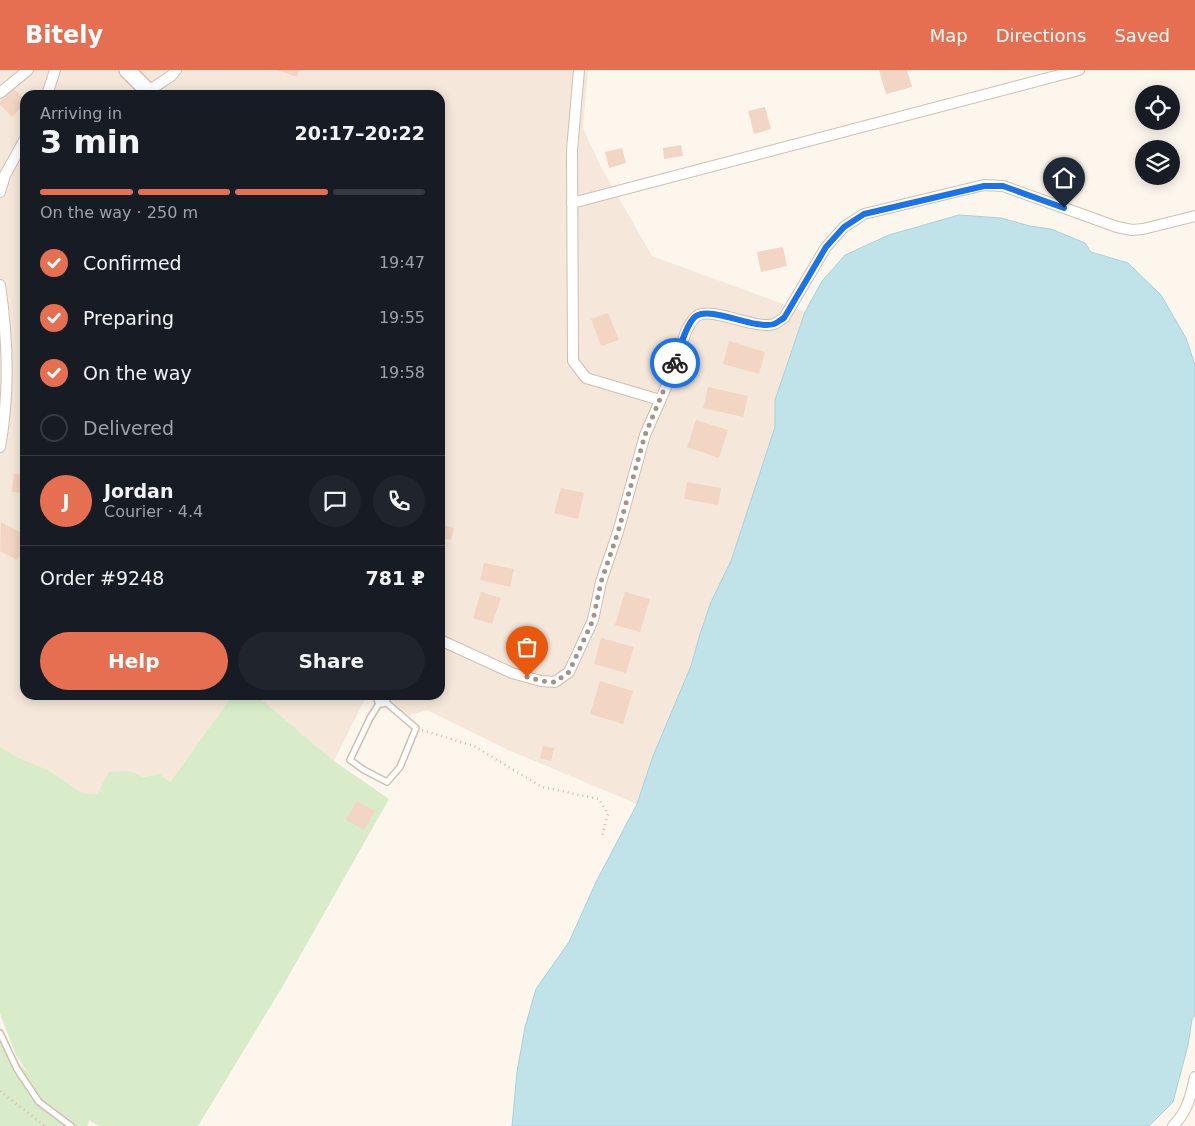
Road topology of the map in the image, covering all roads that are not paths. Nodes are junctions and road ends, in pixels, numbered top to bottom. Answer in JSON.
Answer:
{"nodes":[{"id":1,"x":28,"y":70,"type":"edge"},
{"id":2,"x":55,"y":70,"type":"edge"},
{"id":3,"x":127,"y":70,"type":"edge"},
{"id":4,"x":176,"y":70,"type":"edge"},
{"id":5,"x":579,"y":70,"type":"edge"},
{"id":6,"x":1079,"y":70,"type":"edge"},
{"id":7,"x":49,"y":90,"type":"edge"},
{"id":8,"x":145,"y":90,"type":"edge"},
{"id":9,"x":152,"y":90,"type":"edge"},
{"id":10,"x":0,"y":93,"type":"edge"},
{"id":11,"x":20,"y":148,"type":"edge"},
{"id":12,"x":0,"y":192,"type":"edge"},
{"id":13,"x":572,"y":203,"type":"junction"},
{"id":14,"x":1195,"y":216,"type":"edge"},
{"id":15,"x":0,"y":286,"type":"edge"},
{"id":16,"x":660,"y":400,"type":"junction"},
{"id":17,"x":0,"y":446,"type":"edge"},
{"id":18,"x":445,"y":642,"type":"edge"},
{"id":19,"x":380,"y":700,"type":"edge"},
{"id":20,"x":385,"y":700,"type":"edge"},
{"id":21,"x":0,"y":1033,"type":"edge"},
{"id":22,"x":1195,"y":1077,"type":"edge"},
{"id":23,"x":71,"y":1126,"type":"edge"},
{"id":24,"x":1173,"y":1126,"type":"edge"}],
"edges":[{"from":1,"to":10,"type":"street"},
{"from":2,"to":7,"type":"street"},
{"from":3,"to":8,"type":"street"},
{"from":4,"to":9,"type":"street"},
{"from":5,"to":13,"type":"street"},
{"from":6,"to":13,"type":"street"},
{"from":11,"to":12,"type":"street"},
{"from":13,"to":16,"type":"street"},
{"from":14,"to":16,"type":"street"},
{"from":15,"to":17,"type":"street"},
{"from":16,"to":18,"type":"street"},
{"from":19,"to":20,"type":"lane"},
{"from":21,"to":23,"type":"lane"},
{"from":22,"to":24,"type":"street"}]}
